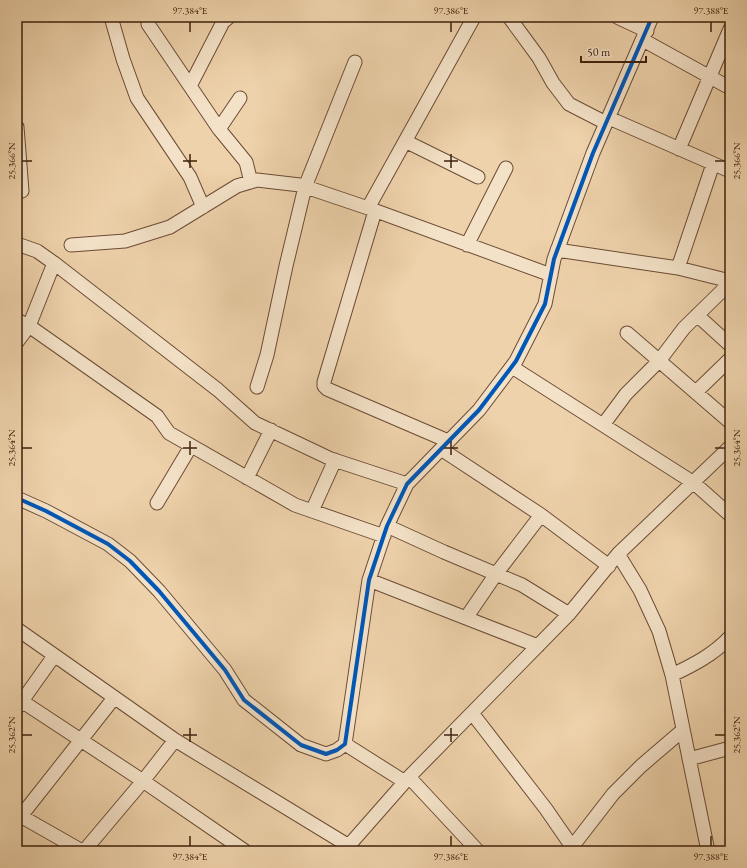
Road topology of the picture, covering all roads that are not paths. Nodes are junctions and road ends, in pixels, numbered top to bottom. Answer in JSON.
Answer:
{"nodes":[{"id":1,"x":111,"y":17,"type":"edge"},
{"id":2,"x":229,"y":17,"type":"edge"},
{"id":3,"x":474,"y":17,"type":"edge"},
{"id":4,"x":509,"y":17,"type":"edge"},
{"id":5,"x":617,"y":17,"type":"edge"},
{"id":6,"x":652,"y":17,"type":"edge"},
{"id":7,"x":148,"y":24,"type":"dead end"},
{"id":8,"x":730,"y":29,"type":"edge"},
{"id":9,"x":645,"y":35,"type":"junction"},
{"id":10,"x":355,"y":62,"type":"dead end"},
{"id":11,"x":710,"y":77,"type":"junction"},
{"id":12,"x":190,"y":86,"type":"junction"},
{"id":13,"x":730,"y":88,"type":"edge"},
{"id":14,"x":240,"y":98,"type":"dead end"},
{"id":15,"x":607,"y":121,"type":"junction"},
{"id":16,"x":17,"y":127,"type":"edge"},
{"id":17,"x":219,"y":129,"type":"junction"},
{"id":18,"x":405,"y":140,"type":"junction"},
{"id":19,"x":679,"y":149,"type":"junction"},
{"id":20,"x":18,"y":159,"type":"edge"},
{"id":21,"x":713,"y":164,"type":"junction"},
{"id":22,"x":506,"y":168,"type":"dead end"},
{"id":23,"x":730,"y":171,"type":"edge"},
{"id":24,"x":478,"y":177,"type":"dead end"},
{"id":25,"x":251,"y":182,"type":"junction"},
{"id":26,"x":305,"y":187,"type":"junction"},
{"id":27,"x":22,"y":191,"type":"dead end"},
{"id":28,"x":203,"y":207,"type":"junction"},
{"id":29,"x":371,"y":209,"type":"junction"},
{"id":30,"x":17,"y":244,"type":"edge"},
{"id":31,"x":71,"y":245,"type":"dead end"},
{"id":32,"x":467,"y":245,"type":"junction"},
{"id":33,"x":558,"y":250,"type":"junction"},
{"id":34,"x":54,"y":263,"type":"junction"},
{"id":35,"x":678,"y":268,"type":"junction"},
{"id":36,"x":551,"y":275,"type":"junction"},
{"id":37,"x":730,"y":282,"type":"edge"},
{"id":38,"x":698,"y":315,"type":"junction"},
{"id":39,"x":17,"y":320,"type":"edge"},
{"id":40,"x":29,"y":326,"type":"junction"},
{"id":41,"x":627,"y":333,"type":"dead end"},
{"id":42,"x":17,"y":342,"type":"edge"},
{"id":43,"x":730,"y":345,"type":"edge"},
{"id":44,"x":659,"y":360,"type":"junction"},
{"id":45,"x":730,"y":360,"type":"edge"},
{"id":46,"x":512,"y":367,"type":"junction"},
{"id":47,"x":257,"y":387,"type":"dead end"},
{"id":48,"x":696,"y":392,"type":"junction"},
{"id":49,"x":730,"y":422,"type":"edge"},
{"id":50,"x":604,"y":425,"type":"junction"},
{"id":51,"x":271,"y":430,"type":"junction"},
{"id":52,"x":445,"y":445,"type":"junction"},
{"id":53,"x":191,"y":446,"type":"junction"},
{"id":54,"x":730,"y":447,"type":"edge"},
{"id":55,"x":334,"y":460,"type":"junction"},
{"id":56,"x":247,"y":478,"type":"junction"},
{"id":57,"x":694,"y":483,"type":"junction"},
{"id":58,"x":407,"y":484,"type":"junction"},
{"id":59,"x":17,"y":498,"type":"edge"},
{"id":60,"x":157,"y":503,"type":"dead end"},
{"id":61,"x":312,"y":512,"type":"junction"},
{"id":62,"x":541,"y":515,"type":"junction"},
{"id":63,"x":730,"y":515,"type":"edge"},
{"id":64,"x":385,"y":531,"type":"junction"},
{"id":65,"x":618,"y":554,"type":"junction"},
{"id":66,"x":609,"y":566,"type":"junction"},
{"id":67,"x":496,"y":574,"type":"junction"},
{"id":68,"x":369,"y":580,"type":"junction"},
{"id":69,"x":569,"y":614,"type":"junction"},
{"id":70,"x":466,"y":618,"type":"junction"},
{"id":71,"x":17,"y":629,"type":"edge"},
{"id":72,"x":730,"y":637,"type":"edge"},
{"id":73,"x":538,"y":646,"type":"junction"},
{"id":74,"x":54,"y":656,"type":"junction"},
{"id":75,"x":672,"y":676,"type":"junction"},
{"id":76,"x":114,"y":698,"type":"junction"},
{"id":77,"x":19,"y":702,"type":"edge"},
{"id":78,"x":472,"y":713,"type":"junction"},
{"id":79,"x":683,"y":730,"type":"junction"},
{"id":80,"x":81,"y":740,"type":"junction"},
{"id":81,"x":175,"y":740,"type":"junction"},
{"id":82,"x":345,"y":744,"type":"junction"},
{"id":83,"x":730,"y":748,"type":"edge"},
{"id":84,"x":689,"y":759,"type":"junction"},
{"id":85,"x":407,"y":779,"type":"junction"},
{"id":86,"x":143,"y":781,"type":"junction"},
{"id":87,"x":18,"y":817,"type":"edge"},
{"id":88,"x":347,"y":848,"type":"edge"},
{"id":89,"x":574,"y":849,"type":"edge"},
{"id":90,"x":78,"y":850,"type":"edge"},
{"id":91,"x":245,"y":851,"type":"edge"},
{"id":92,"x":478,"y":851,"type":"edge"},
{"id":93,"x":708,"y":851,"type":"edge"}],
"edges":[{"from":1,"to":28,"type":"street"},
{"from":2,"to":12,"type":"street"},
{"from":3,"to":18,"type":"street"},
{"from":4,"to":15,"type":"street"},
{"from":5,"to":9,"type":"street"},
{"from":6,"to":9,"type":"street"},
{"from":7,"to":12,"type":"street"},
{"from":8,"to":11,"type":"street"},
{"from":9,"to":11,"type":"street"},
{"from":9,"to":15,"type":"street"},
{"from":10,"to":26,"type":"street"},
{"from":11,"to":13,"type":"street"},
{"from":11,"to":19,"type":"street"},
{"from":12,"to":17,"type":"street"},
{"from":14,"to":17,"type":"street"},
{"from":15,"to":19,"type":"street"},
{"from":15,"to":33,"type":"street"},
{"from":16,"to":20,"type":"street"},
{"from":17,"to":25,"type":"street"},
{"from":18,"to":24,"type":"street"},
{"from":18,"to":29,"type":"street"},
{"from":19,"to":21,"type":"street"},
{"from":20,"to":27,"type":"street"},
{"from":21,"to":23,"type":"street"},
{"from":21,"to":35,"type":"street"},
{"from":22,"to":32,"type":"street"},
{"from":25,"to":26,"type":"street"},
{"from":25,"to":28,"type":"street"},
{"from":26,"to":29,"type":"street"},
{"from":26,"to":47,"type":"street"},
{"from":28,"to":31,"type":"street"},
{"from":29,"to":32,"type":"street"},
{"from":29,"to":52,"type":"street"},
{"from":30,"to":34,"type":"street"},
{"from":32,"to":36,"type":"street"},
{"from":33,"to":35,"type":"street"},
{"from":33,"to":36,"type":"street"},
{"from":34,"to":40,"type":"street"},
{"from":34,"to":51,"type":"street"},
{"from":35,"to":37,"type":"street"},
{"from":36,"to":46,"type":"street"},
{"from":37,"to":38,"type":"street"},
{"from":38,"to":43,"type":"street"},
{"from":38,"to":44,"type":"street"},
{"from":39,"to":40,"type":"street"},
{"from":40,"to":42,"type":"street"},
{"from":40,"to":53,"type":"street"},
{"from":41,"to":44,"type":"street"},
{"from":44,"to":48,"type":"street"},
{"from":44,"to":50,"type":"street"},
{"from":45,"to":48,"type":"street"},
{"from":46,"to":50,"type":"street"},
{"from":46,"to":52,"type":"street"},
{"from":48,"to":49,"type":"street"},
{"from":50,"to":57,"type":"street"},
{"from":51,"to":55,"type":"street"},
{"from":51,"to":56,"type":"street"},
{"from":52,"to":58,"type":"street"},
{"from":52,"to":62,"type":"street"},
{"from":53,"to":56,"type":"street"},
{"from":53,"to":60,"type":"street"},
{"from":54,"to":57,"type":"street"},
{"from":55,"to":58,"type":"street"},
{"from":55,"to":61,"type":"street"},
{"from":56,"to":61,"type":"street"},
{"from":57,"to":63,"type":"street"},
{"from":57,"to":65,"type":"street"},
{"from":58,"to":64,"type":"street"},
{"from":59,"to":82,"type":"street"},
{"from":61,"to":64,"type":"street"},
{"from":62,"to":66,"type":"street"},
{"from":62,"to":67,"type":"street"},
{"from":64,"to":67,"type":"street"},
{"from":64,"to":68,"type":"street"},
{"from":65,"to":66,"type":"street"},
{"from":65,"to":75,"type":"street"},
{"from":66,"to":69,"type":"street"},
{"from":67,"to":69,"type":"street"},
{"from":67,"to":70,"type":"street"},
{"from":68,"to":70,"type":"street"},
{"from":68,"to":82,"type":"street"},
{"from":69,"to":73,"type":"street"},
{"from":70,"to":73,"type":"street"},
{"from":71,"to":74,"type":"street"},
{"from":72,"to":75,"type":"street"},
{"from":73,"to":78,"type":"street"},
{"from":74,"to":76,"type":"street"},
{"from":74,"to":77,"type":"street"},
{"from":75,"to":79,"type":"street"},
{"from":76,"to":80,"type":"street"},
{"from":76,"to":81,"type":"street"},
{"from":77,"to":80,"type":"street"},
{"from":78,"to":85,"type":"street"},
{"from":78,"to":89,"type":"street"},
{"from":79,"to":84,"type":"street"},
{"from":79,"to":89,"type":"street"},
{"from":80,"to":86,"type":"street"},
{"from":80,"to":87,"type":"street"},
{"from":81,"to":86,"type":"street"},
{"from":81,"to":88,"type":"street"},
{"from":82,"to":85,"type":"street"},
{"from":83,"to":84,"type":"street"},
{"from":84,"to":93,"type":"street"},
{"from":85,"to":88,"type":"street"},
{"from":85,"to":92,"type":"street"},
{"from":86,"to":90,"type":"street"},
{"from":86,"to":91,"type":"street"},
{"from":87,"to":90,"type":"street"}]}
